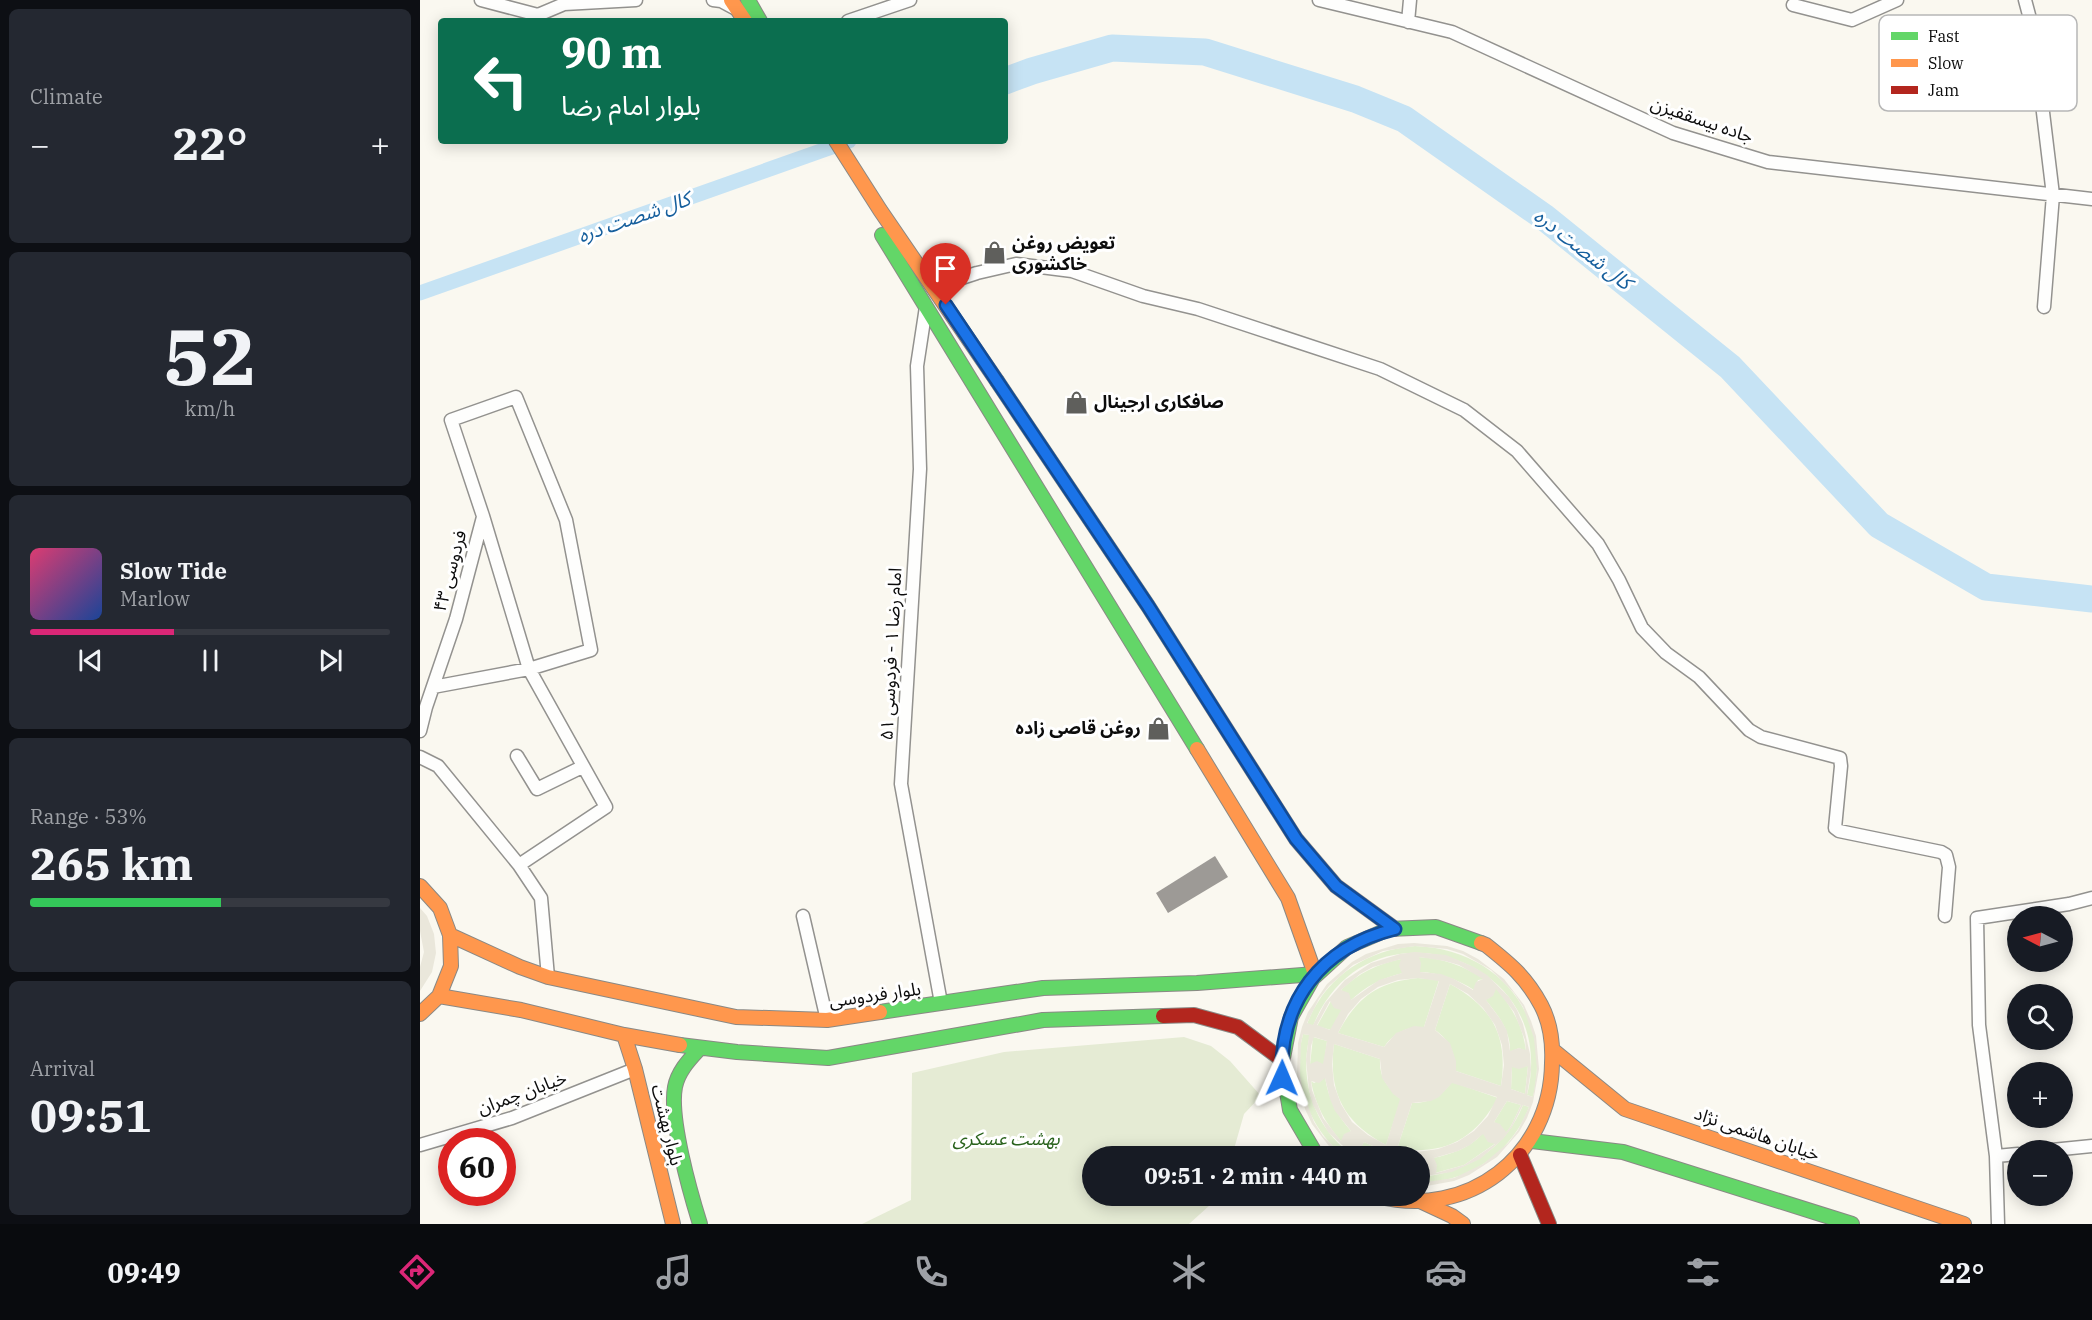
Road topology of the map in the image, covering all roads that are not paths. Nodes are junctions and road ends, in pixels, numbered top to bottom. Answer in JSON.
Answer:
{"nodes":[{"id":1,"x":481,"y":0,"type":"edge"},
{"id":2,"x":621,"y":0,"type":"edge"},
{"id":3,"x":636,"y":0,"type":"edge"},
{"id":4,"x":713,"y":0,"type":"edge"},
{"id":5,"x":910,"y":0,"type":"edge"},
{"id":6,"x":1319,"y":0,"type":"edge"},
{"id":7,"x":1410,"y":0,"type":"edge"},
{"id":8,"x":1898,"y":0,"type":"edge"},
{"id":9,"x":2025,"y":0,"type":"edge"},
{"id":10,"x":1793,"y":4,"type":"dead end"},
{"id":11,"x":749,"y":9,"type":"edge"},
{"id":12,"x":2028,"y":15,"type":"edge"},
{"id":13,"x":540,"y":18,"type":"edge"},
{"id":14,"x":857,"y":18,"type":"edge"},
{"id":15,"x":1408,"y":22,"type":"junction"},
{"id":16,"x":2042,"y":111,"type":"edge"},
{"id":17,"x":824,"y":144,"type":"edge"},
{"id":18,"x":838,"y":144,"type":"edge"},
{"id":19,"x":2053,"y":195,"type":"junction"},
{"id":20,"x":2092,"y":199,"type":"edge"},
{"id":21,"x":876,"y":214,"type":"junction"},
{"id":22,"x":934,"y":287,"type":"junction"},
{"id":23,"x":926,"y":304,"type":"junction"},
{"id":24,"x":2044,"y":307,"type":"dead end"},
{"id":25,"x":483,"y":516,"type":"junction"},
{"id":26,"x":1135,"y":614,"type":"junction"},
{"id":27,"x":529,"y":669,"type":"junction"},
{"id":28,"x":433,"y":687,"type":"junction"},
{"id":29,"x":423,"y":705,"type":"edge"},
{"id":30,"x":420,"y":731,"type":"edge"},
{"id":31,"x":518,"y":756,"type":"dead end"},
{"id":32,"x":420,"y":757,"type":"edge"},
{"id":33,"x":582,"y":767,"type":"junction"},
{"id":34,"x":519,"y":865,"type":"junction"},
{"id":35,"x":420,"y":886,"type":"edge"},
{"id":36,"x":2092,"y":898,"type":"edge"},
{"id":37,"x":803,"y":916,"type":"dead end"},
{"id":38,"x":1945,"y":916,"type":"dead end"},
{"id":39,"x":1395,"y":929,"type":"junction"},
{"id":40,"x":450,"y":935,"type":"junction"},
{"id":41,"x":1315,"y":974,"type":"junction"},
{"id":42,"x":548,"y":977,"type":"junction"},
{"id":43,"x":439,"y":996,"type":"junction"},
{"id":44,"x":941,"y":1003,"type":"junction"},
{"id":45,"x":420,"y":1014,"type":"edge"},
{"id":46,"x":827,"y":1020,"type":"junction"},
{"id":47,"x":624,"y":1035,"type":"junction"},
{"id":48,"x":700,"y":1048,"type":"junction"},
{"id":49,"x":1554,"y":1051,"type":"junction"},
{"id":50,"x":1281,"y":1059,"type":"junction"},
{"id":51,"x":635,"y":1069,"type":"junction"},
{"id":52,"x":1532,"y":1141,"type":"junction"},
{"id":53,"x":420,"y":1145,"type":"edge"},
{"id":54,"x":1309,"y":1146,"type":"edge"},
{"id":55,"x":2092,"y":1146,"type":"edge"},
{"id":56,"x":2073,"y":1148,"type":"edge"},
{"id":57,"x":1520,"y":1155,"type":"junction"},
{"id":58,"x":2007,"y":1155,"type":"edge"},
{"id":59,"x":1996,"y":1156,"type":"junction"},
{"id":60,"x":1430,"y":1201,"type":"edge"},
{"id":61,"x":1430,"y":1206,"type":"edge"},
{"id":62,"x":673,"y":1224,"type":"edge"},
{"id":63,"x":700,"y":1224,"type":"edge"},
{"id":64,"x":1463,"y":1224,"type":"edge"},
{"id":65,"x":1549,"y":1224,"type":"edge"},
{"id":66,"x":1852,"y":1224,"type":"edge"},
{"id":67,"x":1964,"y":1224,"type":"edge"},
{"id":68,"x":1998,"y":1224,"type":"edge"}],
"edges":[{"from":1,"to":13,"type":"street"},
{"from":2,"to":3,"type":"street"},
{"from":2,"to":13,"type":"street"},
{"from":4,"to":11,"type":"street"},
{"from":5,"to":14,"type":"street"},
{"from":6,"to":15,"type":"street","name":"جاده بیسقفیزن"},
{"from":7,"to":15,"type":"street"},
{"from":8,"to":10,"type":"street"},
{"from":9,"to":12,"type":"street"},
{"from":15,"to":19,"type":"street","name":"جاده بیسقفیزن"},
{"from":16,"to":19,"type":"street"},
{"from":17,"to":21,"type":"main road"},
{"from":18,"to":21,"type":"main road"},
{"from":19,"to":20,"type":"street","name":"جاده بیسقفیزن"},
{"from":19,"to":24,"type":"street"},
{"from":21,"to":22,"type":"main road"},
{"from":21,"to":23,"type":"main road"},
{"from":22,"to":26,"type":"main road"},
{"from":22,"to":38,"type":"street"},
{"from":23,"to":26,"type":"main road"},
{"from":23,"to":44,"type":"street","name":"امام رضا ۱ - فردوسی ۵۱"},
{"from":25,"to":27,"type":"street"},
{"from":25,"to":27,"type":"street","name":"فردوسی ۴۳"},
{"from":25,"to":28,"type":"street","name":"فردوسی ۴۳"},
{"from":26,"to":39,"type":"main road"},
{"from":26,"to":41,"type":"main road"},
{"from":27,"to":28,"type":"street"},
{"from":27,"to":33,"type":"street"},
{"from":28,"to":29,"type":"street","name":"فردوسی ۴۳"},
{"from":29,"to":30,"type":"street","name":"فردوسی ۴۳"},
{"from":31,"to":33,"type":"street"},
{"from":32,"to":34,"type":"street"},
{"from":33,"to":34,"type":"street"},
{"from":34,"to":42,"type":"street"},
{"from":35,"to":40,"type":"main road"},
{"from":36,"to":59,"type":"street"},
{"from":37,"to":46,"type":"street"},
{"from":39,"to":41,"type":"main road"},
{"from":39,"to":49,"type":"main road"},
{"from":40,"to":42,"type":"main road","name":"بلوار فردوسی"},
{"from":40,"to":43,"type":"main road"},
{"from":41,"to":44,"type":"main road","name":"بلوار فردوسی"},
{"from":41,"to":50,"type":"main road"},
{"from":42,"to":46,"type":"main road","name":"بلوار فردوسی"},
{"from":43,"to":45,"type":"main road"},
{"from":43,"to":47,"type":"main road"},
{"from":44,"to":46,"type":"main road","name":"بلوار فردوسی"},
{"from":47,"to":48,"type":"main road"},
{"from":47,"to":51,"type":"main road","name":"بلوار بهشت"},
{"from":48,"to":50,"type":"main road"},
{"from":48,"to":63,"type":"main road","name":"بلوار بهشت"},
{"from":49,"to":52,"type":"main road"},
{"from":49,"to":67,"type":"main road","name":"خیابان هاشمی نژاد"},
{"from":50,"to":54,"type":"main road"},
{"from":51,"to":53,"type":"street","name":"خیابان چمران"},
{"from":51,"to":62,"type":"main road","name":"بلوار بهشت"},
{"from":52,"to":57,"type":"main road"},
{"from":52,"to":66,"type":"main road"},
{"from":55,"to":56,"type":"street"},
{"from":57,"to":60,"type":"main road"},
{"from":57,"to":65,"type":"main road"},
{"from":58,"to":59,"type":"street"},
{"from":59,"to":68,"type":"street"},
{"from":61,"to":64,"type":"main road"}]}
